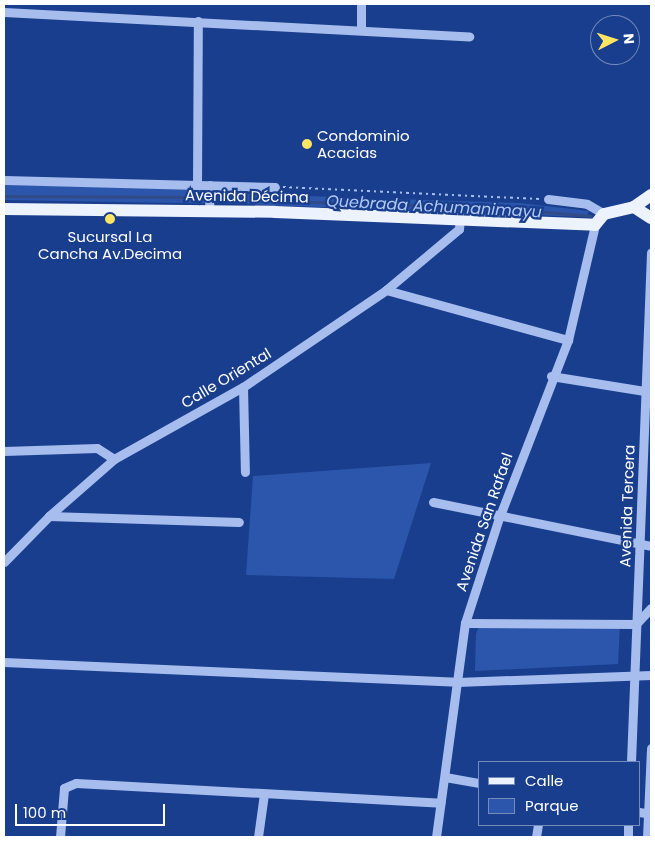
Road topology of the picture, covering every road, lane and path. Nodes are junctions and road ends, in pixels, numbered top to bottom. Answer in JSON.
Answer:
{"nodes":[{"id":1,"x":361,"y":4,"type":"edge"},
{"id":2,"x":4,"y":12,"type":"edge"},
{"id":3,"x":198,"y":21,"type":"junction"},
{"id":4,"x":361,"y":29,"type":"junction"},
{"id":5,"x":469,"y":36,"type":"dead end"},
{"id":6,"x":4,"y":180,"type":"edge"},
{"id":7,"x":197,"y":185,"type":"junction"},
{"id":8,"x":210,"y":185,"type":"junction"},
{"id":9,"x":275,"y":187,"type":"joint"},
{"id":10,"x":651,"y":195,"type":"edge"},
{"id":11,"x":548,"y":199,"type":"joint"},
{"id":12,"x":634,"y":207,"type":"junction"},
{"id":13,"x":4,"y":209,"type":"edge"},
{"id":14,"x":209,"y":211,"type":"junction"},
{"id":15,"x":604,"y":214,"type":"junction"},
{"id":16,"x":460,"y":218,"type":"junction"},
{"id":17,"x":651,"y":218,"type":"edge"},
{"id":18,"x":595,"y":225,"type":"junction"},
{"id":19,"x":651,"y":252,"type":"edge"},
{"id":20,"x":386,"y":290,"type":"junction"},
{"id":21,"x":568,"y":340,"type":"junction"},
{"id":22,"x":551,"y":376,"type":"junction"},
{"id":23,"x":243,"y":387,"type":"junction"},
{"id":24,"x":648,"y":392,"type":"edge"},
{"id":25,"x":4,"y":451,"type":"edge"},
{"id":26,"x":114,"y":459,"type":"junction"},
{"id":27,"x":246,"y":472,"type":"dead end"},
{"id":28,"x":433,"y":502,"type":"dead end"},
{"id":29,"x":49,"y":516,"type":"junction"},
{"id":30,"x":499,"y":518,"type":"junction"},
{"id":31,"x":239,"y":522,"type":"dead end"},
{"id":32,"x":640,"y":542,"type":"junction"},
{"id":33,"x":651,"y":546,"type":"edge"},
{"id":34,"x":4,"y":562,"type":"edge"},
{"id":35,"x":651,"y":608,"type":"edge"},
{"id":36,"x":466,"y":623,"type":"junction"},
{"id":37,"x":636,"y":624,"type":"junction"},
{"id":38,"x":4,"y":662,"type":"edge"},
{"id":39,"x":634,"y":675,"type":"junction"},
{"id":40,"x":651,"y":675,"type":"edge"},
{"id":41,"x":457,"y":682,"type":"junction"},
{"id":42,"x":651,"y":748,"type":"edge"},
{"id":43,"x":631,"y":761,"type":"edge"},
{"id":44,"x":445,"y":777,"type":"junction"},
{"id":45,"x":478,"y":783,"type":"edge"},
{"id":46,"x":264,"y":794,"type":"junction"},
{"id":47,"x":440,"y":803,"type":"junction"},
{"id":48,"x":650,"y":813,"type":"edge"},
{"id":49,"x":60,"y":837,"type":"edge"},
{"id":50,"x":258,"y":837,"type":"edge"},
{"id":51,"x":436,"y":837,"type":"edge"},
{"id":52,"x":647,"y":837,"type":"edge"}],
"edges":[{"from":1,"to":4,"type":"street"},
{"from":2,"to":3,"type":"street"},
{"from":3,"to":4,"type":"street"},
{"from":3,"to":7,"type":"street"},
{"from":4,"to":5,"type":"street"},
{"from":6,"to":7,"type":"street","name":"Avenida Décima"},
{"from":7,"to":8,"type":"street","name":"Avenida Décima"},
{"from":8,"to":9,"type":"street","name":"Avenida Décima"},
{"from":8,"to":14,"type":"street"},
{"from":9,"to":11,"type":"path","name":"Avenida Décima"},
{"from":10,"to":12,"type":"main road"},
{"from":11,"to":15,"type":"street"},
{"from":12,"to":15,"type":"main road"},
{"from":12,"to":17,"type":"main road"},
{"from":13,"to":14,"type":"main road","name":"Avenida Décima"},
{"from":14,"to":16,"type":"main road","name":"Avenida Décima"},
{"from":15,"to":18,"type":"main road"},
{"from":16,"to":18,"type":"main road","name":"Avenida Décima"},
{"from":16,"to":20,"type":"street","name":"Calle Oriental"},
{"from":18,"to":21,"type":"street","name":"Avenida San Rafael"},
{"from":19,"to":24,"type":"street","name":"Avenida Tercera"},
{"from":20,"to":21,"type":"street"},
{"from":20,"to":23,"type":"street","name":"Calle Oriental"},
{"from":21,"to":22,"type":"street","name":"Avenida San Rafael"},
{"from":22,"to":24,"type":"street"},
{"from":22,"to":30,"type":"street","name":"Avenida San Rafael"},
{"from":23,"to":26,"type":"street","name":"Calle Oriental"},
{"from":23,"to":27,"type":"street"},
{"from":24,"to":32,"type":"street","name":"Avenida Tercera"},
{"from":25,"to":26,"type":"street"},
{"from":26,"to":29,"type":"street","name":"Calle Oriental"},
{"from":28,"to":30,"type":"street"},
{"from":29,"to":31,"type":"street"},
{"from":29,"to":34,"type":"street","name":"Calle Oriental"},
{"from":30,"to":32,"type":"street"},
{"from":30,"to":36,"type":"street","name":"Avenida San Rafael"},
{"from":32,"to":33,"type":"street"},
{"from":32,"to":37,"type":"street","name":"Avenida Tercera"},
{"from":35,"to":37,"type":"street"},
{"from":36,"to":37,"type":"street"},
{"from":36,"to":41,"type":"street","name":"Avenida San Rafael"},
{"from":37,"to":39,"type":"street","name":"Avenida Tercera"},
{"from":38,"to":41,"type":"street"},
{"from":39,"to":40,"type":"street"},
{"from":39,"to":41,"type":"street"},
{"from":39,"to":43,"type":"street","name":"Avenida Tercera"},
{"from":41,"to":44,"type":"street","name":"Avenida San Rafael"},
{"from":42,"to":48,"type":"street"},
{"from":44,"to":45,"type":"street"},
{"from":44,"to":47,"type":"street","name":"Avenida San Rafael"},
{"from":46,"to":47,"type":"street"},
{"from":46,"to":49,"type":"street"},
{"from":46,"to":50,"type":"street"},
{"from":47,"to":51,"type":"street","name":"Avenida San Rafael"},
{"from":48,"to":52,"type":"street"}]}
